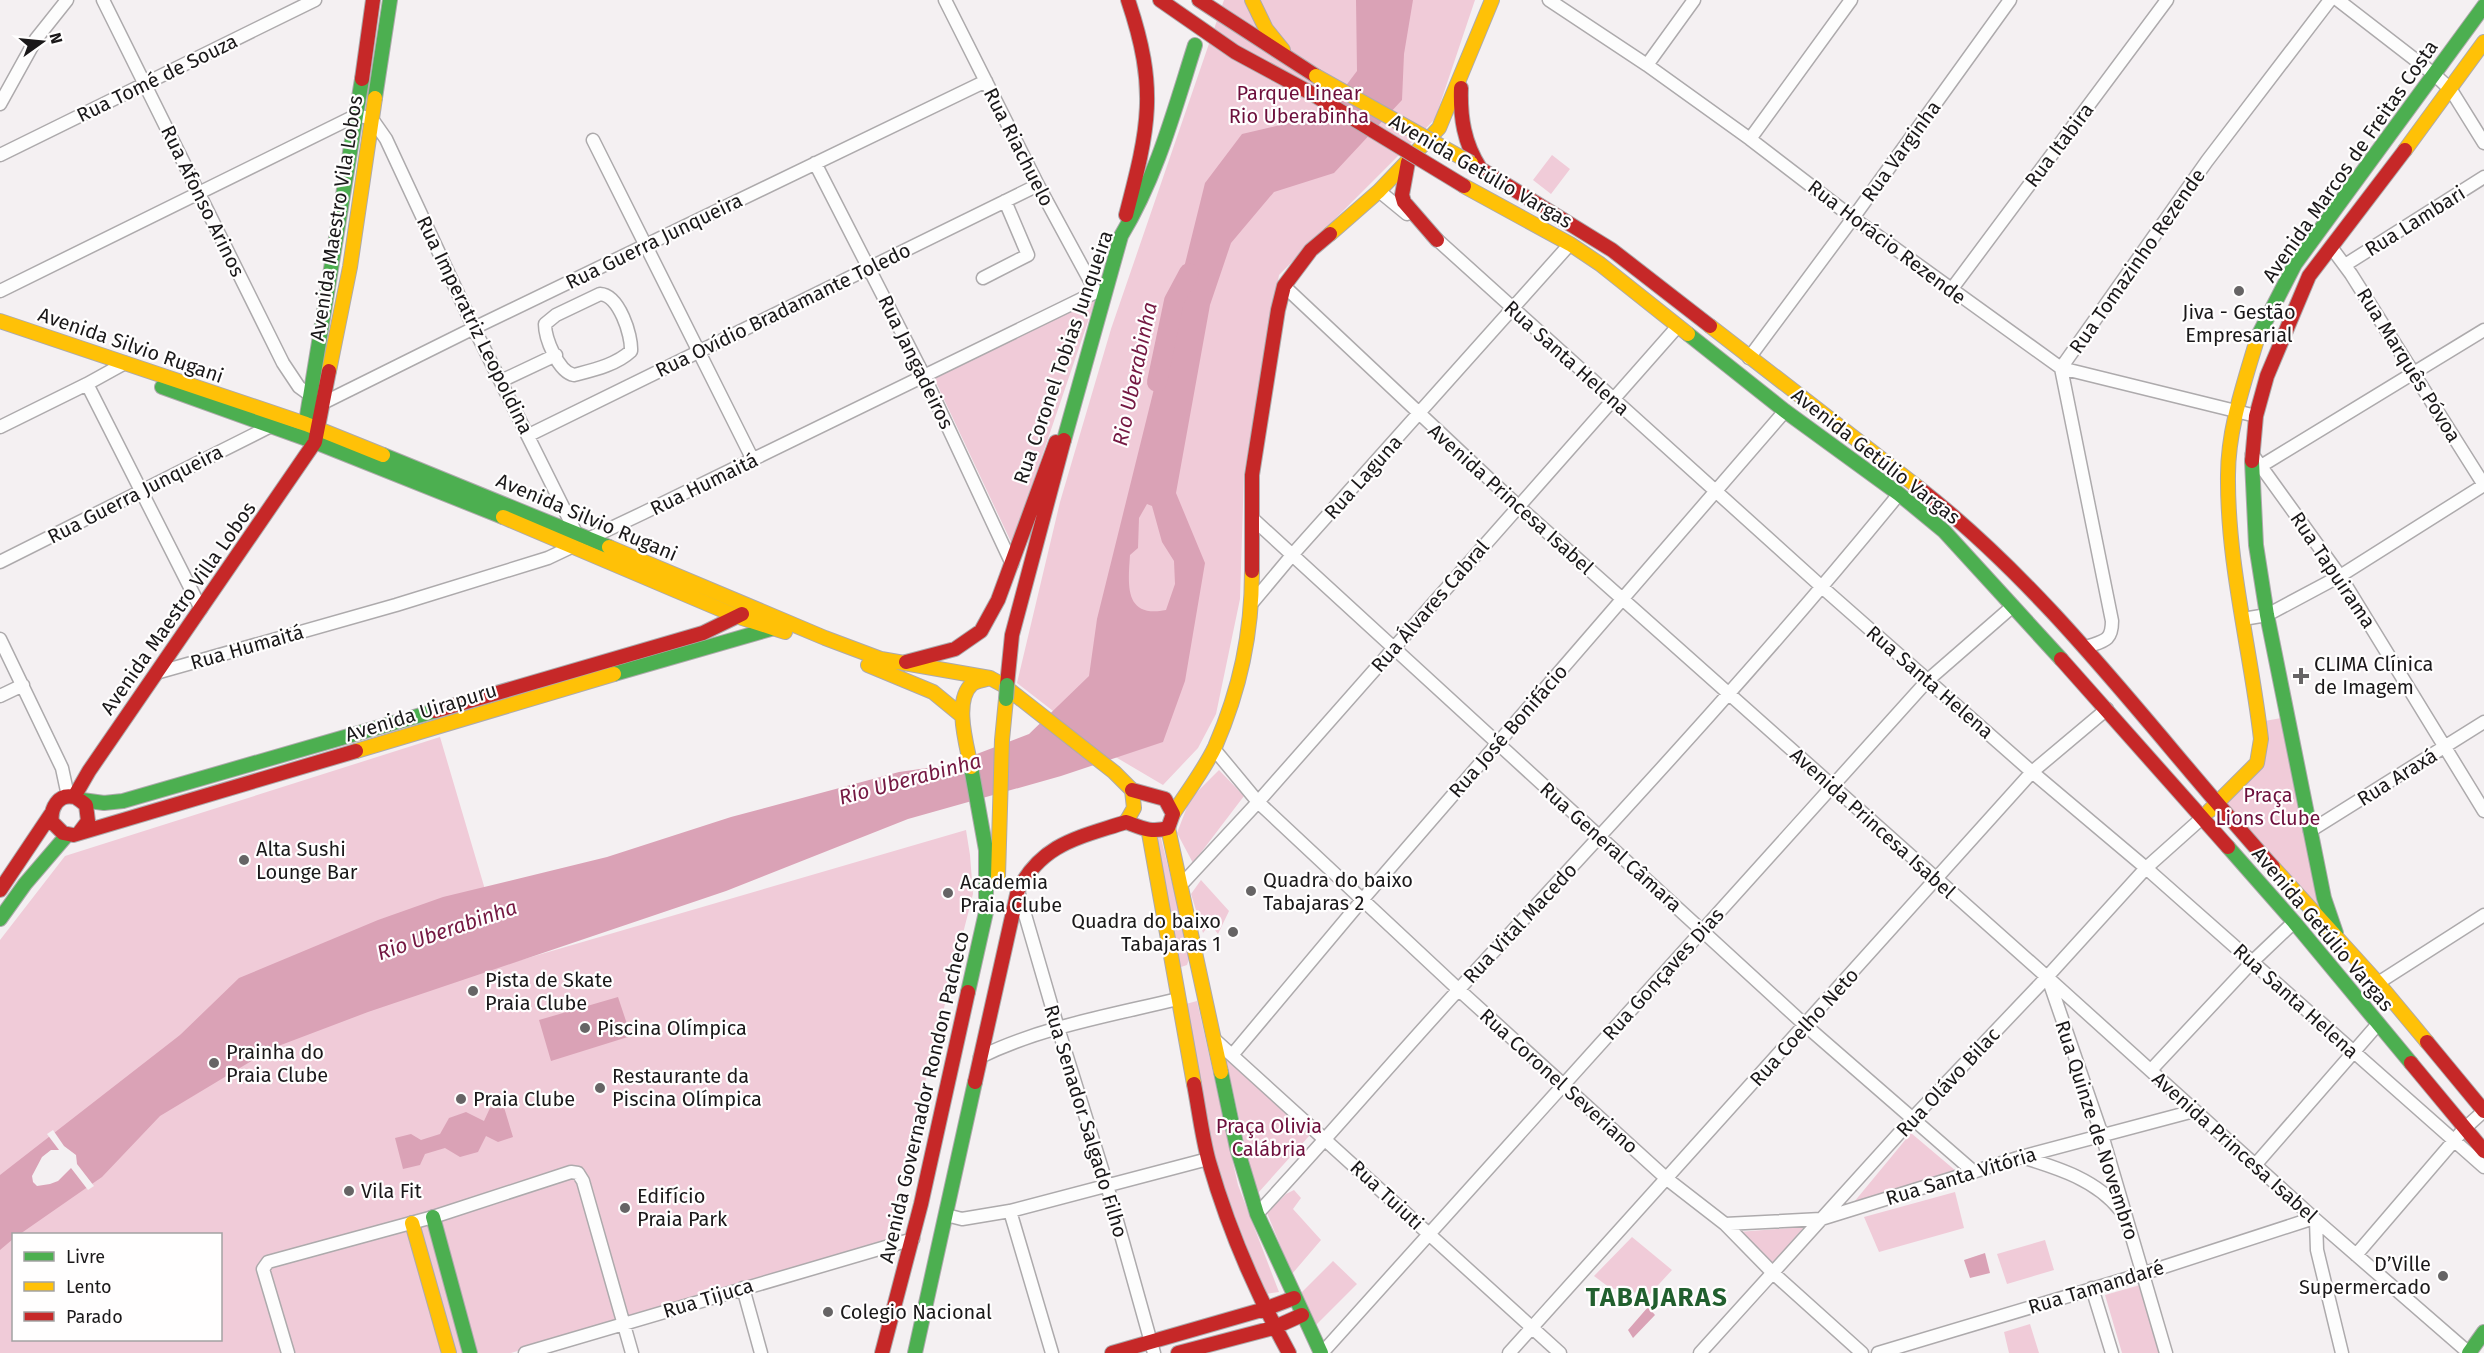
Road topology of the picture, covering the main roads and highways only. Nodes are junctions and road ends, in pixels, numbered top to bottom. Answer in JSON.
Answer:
{"nodes":[{"id":1,"x":373,"y":0,"type":"edge"},
{"id":2,"x":390,"y":0,"type":"edge"},
{"id":3,"x":1128,"y":0,"type":"edge"},
{"id":4,"x":1160,"y":0,"type":"edge"},
{"id":5,"x":1199,"y":0,"type":"edge"},
{"id":6,"x":1252,"y":0,"type":"edge"},
{"id":7,"x":1492,"y":0,"type":"edge"},
{"id":8,"x":2484,"y":6,"type":"edge"},
{"id":9,"x":2484,"y":42,"type":"edge"},
{"id":10,"x":1195,"y":45,"type":"dead end"},
{"id":11,"x":1468,"y":55,"type":"junction"},
{"id":12,"x":1293,"y":62,"type":"junction"},
{"id":13,"x":1408,"y":161,"type":"junction"},
{"id":14,"x":1476,"y":166,"type":"junction"},
{"id":15,"x":1121,"y":236,"type":"junction"},
{"id":16,"x":1437,"y":240,"type":"road end"},
{"id":17,"x":1612,"y":250,"type":"junction"},
{"id":18,"x":1600,"y":264,"type":"junction"},
{"id":19,"x":0,"y":321,"type":"edge"},
{"id":20,"x":0,"y":330,"type":"edge"},
{"id":21,"x":1091,"y":345,"type":"junction"},
{"id":22,"x":120,"y":366,"type":"junction"},
{"id":23,"x":311,"y":433,"type":"junction"},
{"id":24,"x":1871,"y":451,"type":"junction"},
{"id":25,"x":1861,"y":467,"type":"junction"},
{"id":26,"x":1956,"y":517,"type":"junction"},
{"id":27,"x":1944,"y":531,"type":"junction"},
{"id":28,"x":580,"y":540,"type":"junction"},
{"id":29,"x":760,"y":610,"type":"junction"},
{"id":30,"x":736,"y":616,"type":"junction"},
{"id":31,"x":774,"y":628,"type":"junction"},
{"id":32,"x":900,"y":664,"type":"junction"},
{"id":33,"x":990,"y":678,"type":"junction"},
{"id":34,"x":435,"y":712,"type":"junction"},
{"id":35,"x":961,"y":715,"type":"junction"},
{"id":36,"x":438,"y":727,"type":"junction"},
{"id":37,"x":1132,"y":790,"type":"junction"},
{"id":38,"x":75,"y":798,"type":"junction"},
{"id":39,"x":2217,"y":805,"type":"junction"},
{"id":40,"x":51,"y":814,"type":"junction"},
{"id":41,"x":1173,"y":814,"type":"junction"},
{"id":42,"x":2202,"y":818,"type":"junction"},
{"id":43,"x":1126,"y":822,"type":"junction"},
{"id":44,"x":1168,"y":828,"type":"junction"},
{"id":45,"x":1149,"y":833,"type":"junction"},
{"id":46,"x":73,"y":834,"type":"junction"},
{"id":47,"x":0,"y":890,"type":"edge"},
{"id":48,"x":0,"y":919,"type":"edge"},
{"id":49,"x":2338,"y":939,"type":"junction"},
{"id":50,"x":976,"y":955,"type":"junction"},
{"id":51,"x":2323,"y":956,"type":"junction"},
{"id":52,"x":2354,"y":957,"type":"junction"},
{"id":53,"x":1202,"y":990,"type":"junction"},
{"id":54,"x":1177,"y":995,"type":"junction"},
{"id":55,"x":2484,"y":1111,"type":"edge"},
{"id":56,"x":2484,"y":1151,"type":"edge"},
{"id":57,"x":433,"y":1217,"type":"road end"},
{"id":58,"x":412,"y":1223,"type":"road end"},
{"id":59,"x":1294,"y":1298,"type":"junction"},
{"id":60,"x":1265,"y":1310,"type":"junction"},
{"id":61,"x":1302,"y":1315,"type":"junction"},
{"id":62,"x":1273,"y":1328,"type":"junction"},
{"id":63,"x":2484,"y":1332,"type":"edge"},
{"id":64,"x":1153,"y":1348,"type":"edge"},
{"id":65,"x":1285,"y":1350,"type":"edge"},
{"id":66,"x":449,"y":1353,"type":"edge"},
{"id":67,"x":470,"y":1353,"type":"edge"},
{"id":68,"x":882,"y":1353,"type":"edge"},
{"id":69,"x":915,"y":1353,"type":"edge"},
{"id":70,"x":1112,"y":1353,"type":"edge"},
{"id":71,"x":1178,"y":1353,"type":"edge"},
{"id":72,"x":1322,"y":1353,"type":"edge"},
{"id":73,"x":2469,"y":1353,"type":"edge"}],
"edges":[{"from":1,"to":23,"type":"main road","name":"Avenida Maestro Villa Lobos"},
{"from":2,"to":23,"type":"main road","name":"Avenida Maestro Vila Lobos"},
{"from":3,"to":15,"type":"main road"},
{"from":4,"to":18,"type":"main road","name":"Avenida Getúlio Vargas","bridge":true},
{"from":5,"to":12,"type":"main road","name":"Avenida Getúlio Vargas"},
{"from":6,"to":12,"type":"main road"},
{"from":7,"to":11,"type":"main road"},
{"from":8,"to":39,"type":"main road","name":"Avenida Marcos de Freitas Costa"},
{"from":9,"to":49,"type":"main road","name":"Avenida Marcos de Freitas Costa"},
{"from":10,"to":15,"type":"main road","name":"Rua Coronel Tobias Junqueira"},
{"from":11,"to":13,"type":"main road"},
{"from":11,"to":14,"type":"main road"},
{"from":12,"to":14,"type":"main road","name":"Avenida Getúlio Vargas","bridge":true},
{"from":13,"to":16,"type":"main road"},
{"from":13,"to":41,"type":"main road"},
{"from":14,"to":17,"type":"main road","name":"Avenida Getúlio Vargas"},
{"from":15,"to":21,"type":"main road","name":"Rua Coronel Tobias Junqueira"},
{"from":17,"to":18,"type":"main road"},
{"from":17,"to":24,"type":"main road","name":"Avenida Getúlio Vargas"},
{"from":18,"to":25,"type":"main road","name":"Avenida Getúlio Vargas"},
{"from":19,"to":22,"type":"main road","name":"Avenida Silvio Rugani"},
{"from":20,"to":22,"type":"main road","name":"Avenida Silvio Rugani"},
{"from":21,"to":32,"type":"main road","name":"Rua Coronel Tobias Junqueira"},
{"from":21,"to":50,"type":"main road"},
{"from":22,"to":23,"type":"main road","name":"Avenida Silvio Rugani"},
{"from":22,"to":23,"type":"main road","name":"Avenida Silvio Rugani"},
{"from":23,"to":28,"type":"main road","name":"Avenida Silvio Rugani"},
{"from":23,"to":38,"type":"main road","name":"Avenida Maestro Villa Lobos"},
{"from":24,"to":25,"type":"main road"},
{"from":24,"to":26,"type":"main road","name":"Avenida Getúlio Vargas"},
{"from":25,"to":27,"type":"main road","name":"Avenida Getúlio Vargas"},
{"from":26,"to":27,"type":"main road"},
{"from":26,"to":39,"type":"main road","name":"Avenida Getúlio Vargas"},
{"from":27,"to":42,"type":"main road","name":"Avenida Getúlio Vargas"},
{"from":28,"to":29,"type":"main road","name":"Avenida Silvio Rugani"},
{"from":28,"to":30,"type":"main road","name":"Avenida Silvio Rugani"},
{"from":29,"to":30,"type":"main road","name":"Avenida Uirapuru"},
{"from":29,"to":32,"type":"main road","name":"Avenida Silvio Rugani"},
{"from":30,"to":31,"type":"main road","name":"Avenida Silvio Rugani"},
{"from":30,"to":34,"type":"main road","name":"Avenida Uirapuru"},
{"from":31,"to":35,"type":"main road","name":"Avenida Silvio Rugani"},
{"from":31,"to":36,"type":"main road","name":"Avenida Uirapuru"},
{"from":32,"to":33,"type":"main road","name":"Avenida Silvio Rugani"},
{"from":33,"to":35,"type":"main road"},
{"from":33,"to":37,"type":"main road","name":"Avenida Silvio Rugani"},
{"from":34,"to":36,"type":"main road"},
{"from":34,"to":38,"type":"main road","name":"Avenida Uirapuru"},
{"from":35,"to":50,"type":"main road","name":"Avenida Governador Rondon Pacheco"},
{"from":36,"to":46,"type":"main road","name":"Avenida Uirapuru"},
{"from":37,"to":41,"type":"main road"},
{"from":37,"to":43,"type":"main road"},
{"from":38,"to":40,"type":"main road"},
{"from":38,"to":46,"type":"main road"},
{"from":39,"to":42,"type":"main road","name":"Avenida Marcos de Freitas Costa"},
{"from":39,"to":49,"type":"main road","name":"Avenida Getúlio Vargas"},
{"from":40,"to":46,"type":"main road"},
{"from":40,"to":47,"type":"main road"},
{"from":41,"to":44,"type":"main road"},
{"from":42,"to":51,"type":"main road","name":"Avenida Getúlio Vargas"},
{"from":43,"to":45,"type":"main road"},
{"from":43,"to":69,"type":"main road"},
{"from":44,"to":45,"type":"main road"},
{"from":44,"to":53,"type":"main road"},
{"from":45,"to":54,"type":"main road"},
{"from":46,"to":48,"type":"main road"},
{"from":49,"to":52,"type":"main road","name":"Avenida Getúlio Vargas"},
{"from":50,"to":68,"type":"main road","name":"Avenida Governador Rondon Pacheco"},
{"from":51,"to":52,"type":"main road"},
{"from":51,"to":56,"type":"main road","name":"Avenida Getúlio Vargas"},
{"from":52,"to":55,"type":"main road","name":"Avenida Getúlio Vargas"},
{"from":53,"to":54,"type":"main road"},
{"from":53,"to":59,"type":"main road"},
{"from":54,"to":60,"type":"main road"},
{"from":57,"to":67,"type":"main road"},
{"from":58,"to":66,"type":"main road"},
{"from":59,"to":60,"type":"main road"},
{"from":59,"to":61,"type":"main road"},
{"from":60,"to":62,"type":"main road"},
{"from":60,"to":64,"type":"main road"},
{"from":61,"to":62,"type":"main road"},
{"from":61,"to":72,"type":"main road"},
{"from":62,"to":65,"type":"main road"},
{"from":62,"to":71,"type":"main road"},
{"from":63,"to":73,"type":"main road"},
{"from":64,"to":70,"type":"main road"}]}
